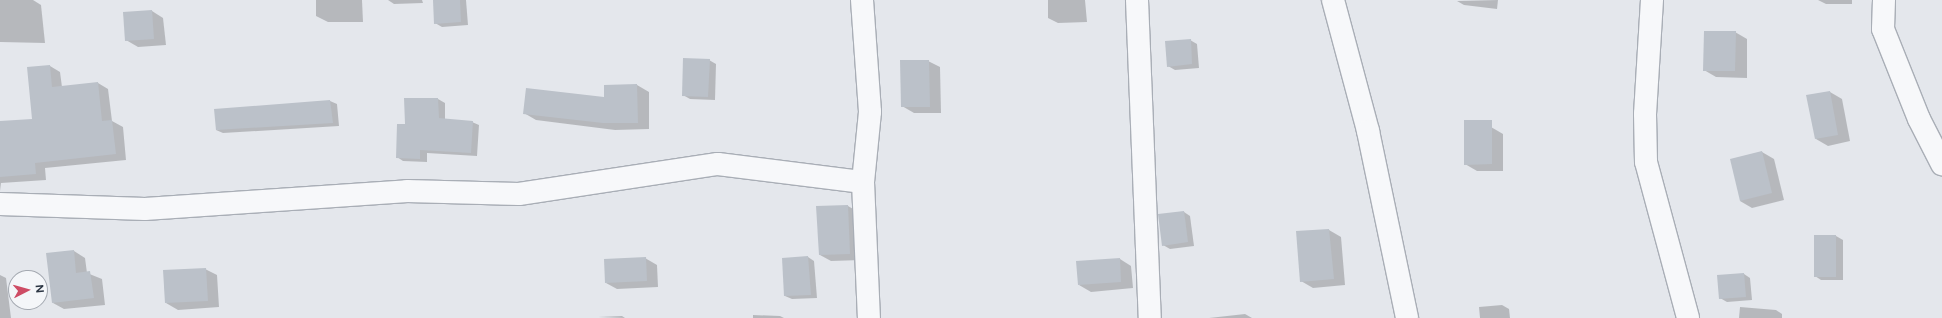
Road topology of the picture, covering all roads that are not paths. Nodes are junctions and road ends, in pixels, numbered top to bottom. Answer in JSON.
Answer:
{"nodes":[{"id":1,"x":862,"y":0,"type":"edge"},
{"id":2,"x":1137,"y":0,"type":"edge"},
{"id":3,"x":1333,"y":0,"type":"edge"},
{"id":4,"x":1652,"y":0,"type":"edge"},
{"id":5,"x":1884,"y":0,"type":"edge"},
{"id":6,"x":1942,"y":164,"type":"edge"},
{"id":7,"x":862,"y":182,"type":"junction"},
{"id":8,"x":0,"y":204,"type":"edge"},
{"id":9,"x":869,"y":318,"type":"edge"},
{"id":10,"x":1150,"y":318,"type":"edge"},
{"id":11,"x":1407,"y":318,"type":"edge"},
{"id":12,"x":1688,"y":318,"type":"edge"}],
"edges":[{"from":1,"to":7,"type":"street"},
{"from":2,"to":10,"type":"street"},
{"from":3,"to":11,"type":"street"},
{"from":4,"to":12,"type":"street"},
{"from":5,"to":6,"type":"street"},
{"from":7,"to":8,"type":"street"},
{"from":7,"to":9,"type":"street"}]}
